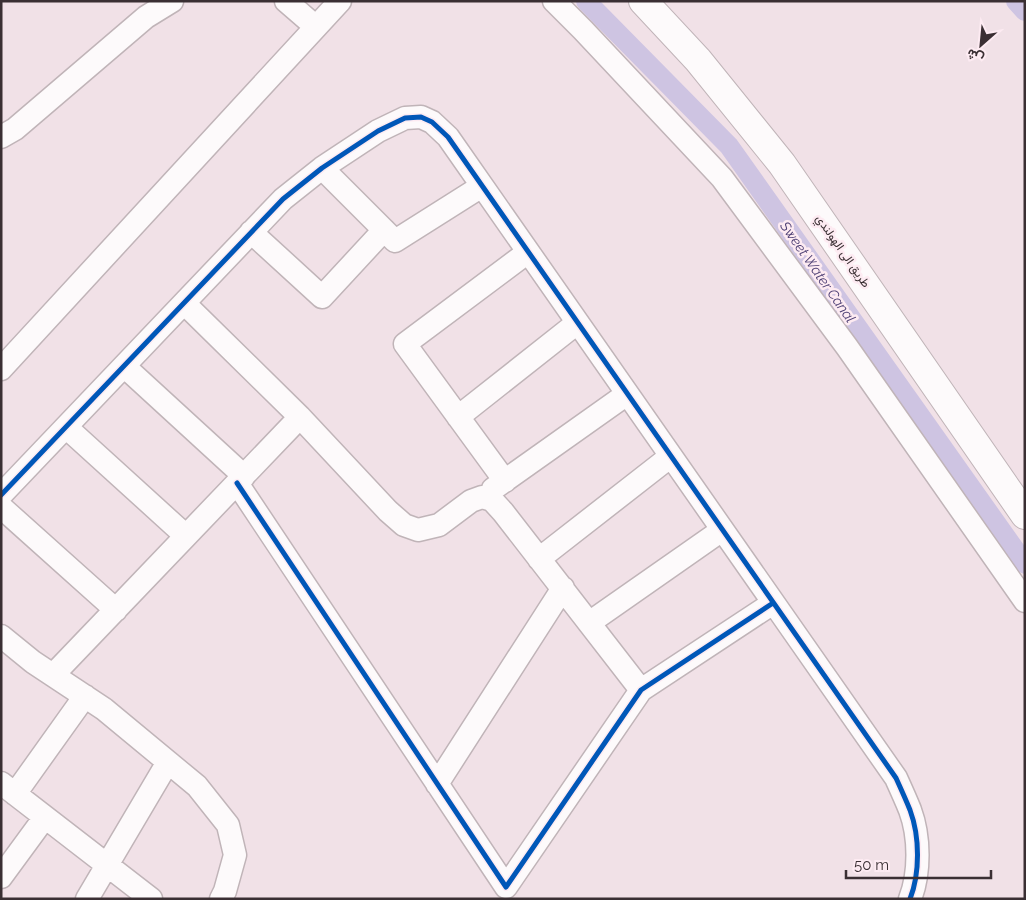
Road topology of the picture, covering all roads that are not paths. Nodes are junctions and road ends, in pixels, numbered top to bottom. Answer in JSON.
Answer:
{"nodes":[{"id":1,"x":172,"y":1,"type":"edge"},
{"id":2,"x":286,"y":1,"type":"edge"},
{"id":3,"x":340,"y":1,"type":"edge"},
{"id":4,"x":554,"y":1,"type":"edge"},
{"id":5,"x":643,"y":1,"type":"edge"},
{"id":6,"x":316,"y":27,"type":"junction"},
{"id":7,"x":1,"y":136,"type":"edge"},
{"id":8,"x":322,"y":168,"type":"junction"},
{"id":9,"x":482,"y":186,"type":"junction"},
{"id":10,"x":384,"y":230,"type":"junction"},
{"id":11,"x":251,"y":232,"type":"junction"},
{"id":12,"x":528,"y":252,"type":"junction"},
{"id":13,"x":184,"y":303,"type":"junction"},
{"id":14,"x":578,"y":323,"type":"junction"},
{"id":15,"x":124,"y":366,"type":"junction"},
{"id":16,"x":1,"y":369,"type":"edge"},
{"id":17,"x":627,"y":394,"type":"junction"},
{"id":18,"x":458,"y":416,"type":"junction"},
{"id":19,"x":300,"y":417,"type":"junction"},
{"id":20,"x":66,"y":427,"type":"junction"},
{"id":21,"x":671,"y":456,"type":"junction"},
{"id":22,"x":241,"y":479,"type":"junction"},
{"id":23,"x":505,"y":481,"type":"junction"},
{"id":24,"x":1,"y":495,"type":"edge"},
{"id":25,"x":482,"y":497,"type":"junction"},
{"id":26,"x":1,"y":507,"type":"edge"},
{"id":27,"x":1025,"y":515,"type":"edge"},
{"id":28,"x":722,"y":530,"type":"junction"},
{"id":29,"x":186,"y":536,"type":"junction"},
{"id":30,"x":540,"y":558,"type":"junction"},
{"id":31,"x":562,"y":588,"type":"junction"},
{"id":32,"x":1025,"y":601,"type":"edge"},
{"id":33,"x":773,"y":602,"type":"junction"},
{"id":34,"x":116,"y":610,"type":"junction"},
{"id":35,"x":589,"y":623,"type":"junction"},
{"id":36,"x":1,"y":636,"type":"edge"},
{"id":37,"x":54,"y":675,"type":"junction"},
{"id":38,"x":641,"y":690,"type":"junction"},
{"id":39,"x":85,"y":696,"type":"junction"},
{"id":40,"x":168,"y":762,"type":"junction"},
{"id":41,"x":437,"y":784,"type":"junction"},
{"id":42,"x":8,"y":789,"type":"edge"},
{"id":43,"x":45,"y":817,"type":"junction"},
{"id":44,"x":107,"y":865,"type":"junction"},
{"id":45,"x":1,"y":877,"type":"edge"},
{"id":46,"x":87,"y":899,"type":"edge"},
{"id":47,"x":151,"y":899,"type":"edge"},
{"id":48,"x":221,"y":899,"type":"edge"},
{"id":49,"x":910,"y":899,"type":"edge"}],
"edges":[{"from":1,"to":7,"type":"street"},
{"from":2,"to":6,"type":"street"},
{"from":3,"to":6,"type":"street"},
{"from":4,"to":32,"type":"street"},
{"from":5,"to":27,"type":"street","name":"طريق الى الهولندي"},
{"from":6,"to":16,"type":"street"},
{"from":8,"to":9,"type":"street"},
{"from":8,"to":10,"type":"street"},
{"from":8,"to":11,"type":"street"},
{"from":9,"to":10,"type":"street"},
{"from":9,"to":12,"type":"street"},
{"from":10,"to":11,"type":"street"},
{"from":11,"to":13,"type":"street"},
{"from":12,"to":14,"type":"street"},
{"from":12,"to":18,"type":"street"},
{"from":13,"to":15,"type":"street"},
{"from":13,"to":19,"type":"street"},
{"from":14,"to":17,"type":"street"},
{"from":14,"to":18,"type":"street"},
{"from":15,"to":20,"type":"street"},
{"from":15,"to":22,"type":"street"},
{"from":17,"to":21,"type":"street"},
{"from":17,"to":23,"type":"street"},
{"from":18,"to":23,"type":"street"},
{"from":19,"to":22,"type":"street"},
{"from":19,"to":25,"type":"street"},
{"from":20,"to":24,"type":"street"},
{"from":20,"to":29,"type":"street"},
{"from":21,"to":28,"type":"street"},
{"from":21,"to":30,"type":"street"},
{"from":22,"to":29,"type":"street"},
{"from":22,"to":41,"type":"street"},
{"from":23,"to":25,"type":"street"},
{"from":25,"to":30,"type":"street"},
{"from":26,"to":34,"type":"street"},
{"from":28,"to":33,"type":"street"},
{"from":28,"to":35,"type":"street"},
{"from":29,"to":34,"type":"street"},
{"from":30,"to":31,"type":"street"},
{"from":31,"to":35,"type":"street"},
{"from":31,"to":41,"type":"street"},
{"from":33,"to":38,"type":"street"},
{"from":33,"to":49,"type":"street"},
{"from":34,"to":37,"type":"street"},
{"from":35,"to":38,"type":"street"},
{"from":36,"to":37,"type":"street"},
{"from":37,"to":39,"type":"street"},
{"from":38,"to":41,"type":"street"},
{"from":39,"to":40,"type":"street"},
{"from":39,"to":42,"type":"street"},
{"from":40,"to":44,"type":"street"},
{"from":40,"to":48,"type":"street"},
{"from":42,"to":43,"type":"street"},
{"from":43,"to":44,"type":"street"},
{"from":43,"to":45,"type":"street"},
{"from":44,"to":46,"type":"street"},
{"from":44,"to":47,"type":"street"}]}
